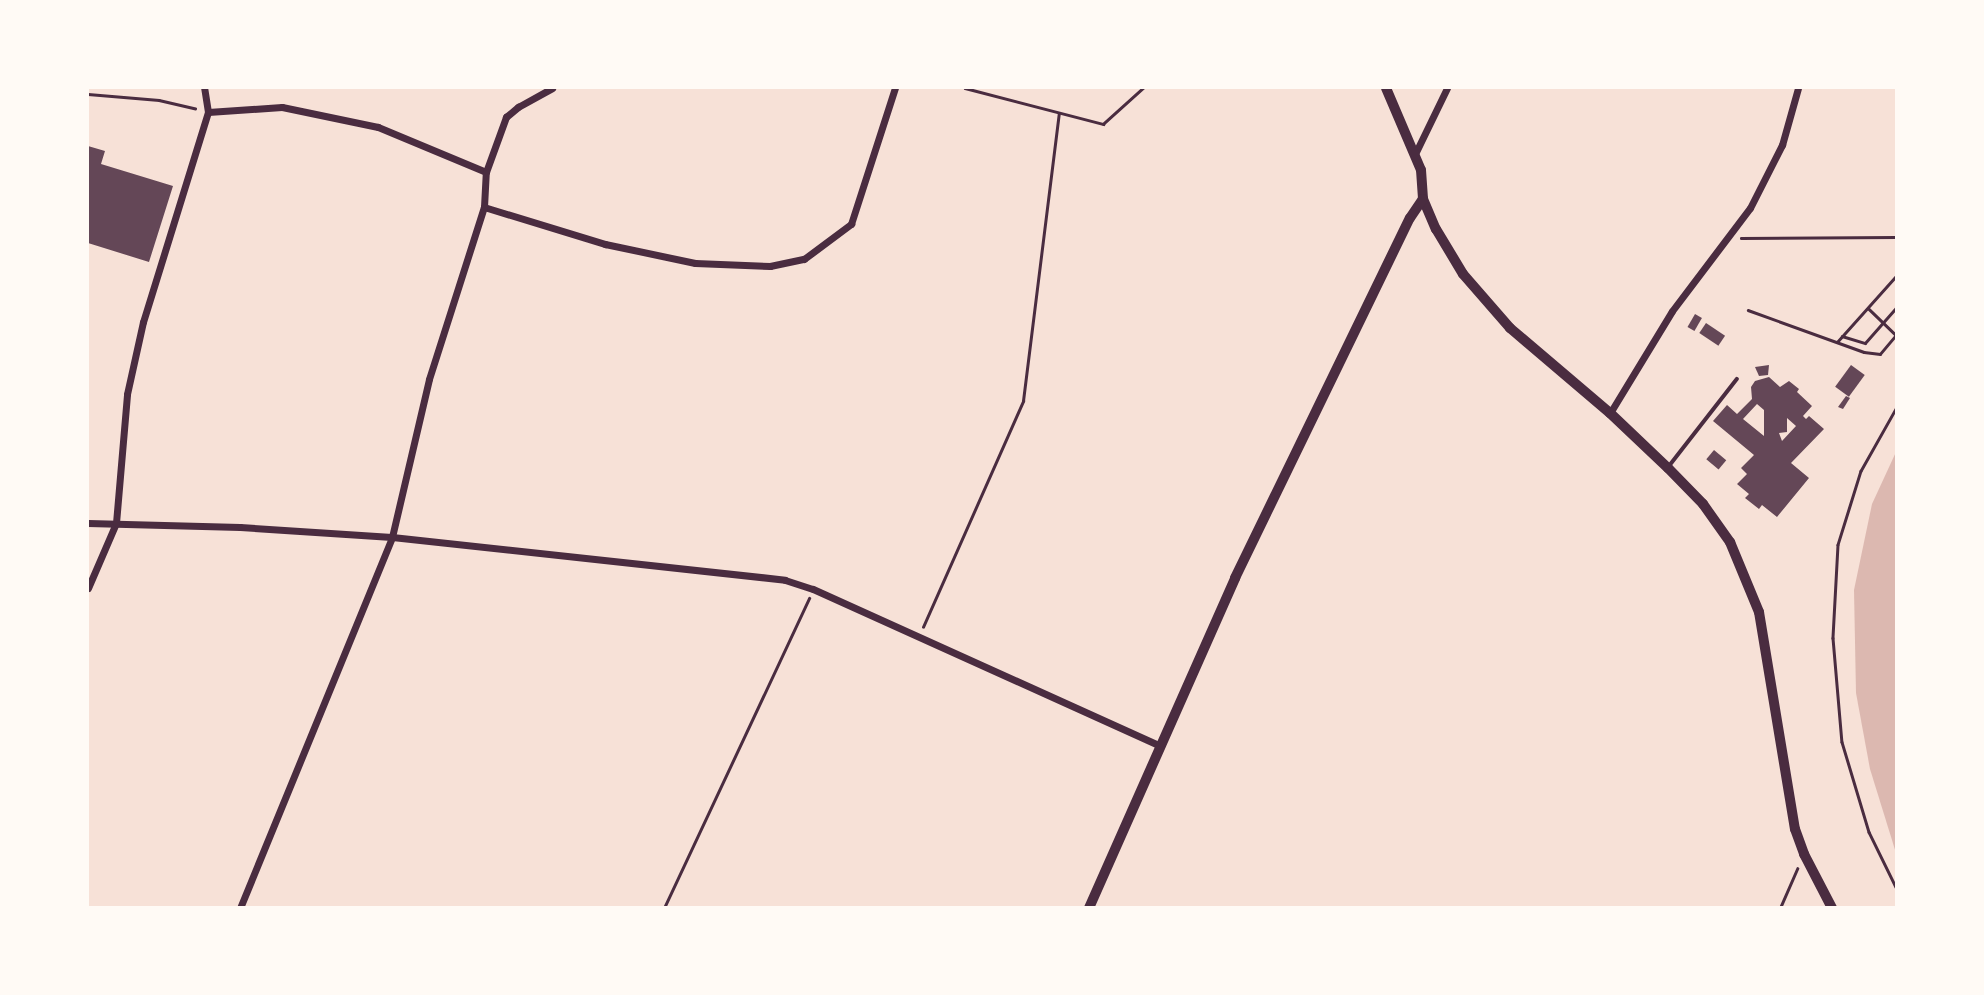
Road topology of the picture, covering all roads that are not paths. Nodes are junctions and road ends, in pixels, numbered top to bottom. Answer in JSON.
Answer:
{"nodes":[{"id":1,"x":204,"y":88,"type":"edge"},
{"id":2,"x":552,"y":88,"type":"edge"},
{"id":3,"x":895,"y":88,"type":"edge"},
{"id":4,"x":1386,"y":88,"type":"edge"},
{"id":5,"x":1447,"y":88,"type":"edge"},
{"id":6,"x":1800,"y":88,"type":"edge"},
{"id":7,"x":208,"y":111,"type":"junction"},
{"id":8,"x":1415,"y":154,"type":"junction"},
{"id":9,"x":486,"y":172,"type":"junction"},
{"id":10,"x":1423,"y":199,"type":"junction"},
{"id":11,"x":484,"y":207,"type":"junction"},
{"id":12,"x":1737,"y":379,"type":"dead end"},
{"id":13,"x":1610,"y":413,"type":"junction"},
{"id":14,"x":1668,"y":468,"type":"junction"},
{"id":15,"x":88,"y":523,"type":"edge"},
{"id":16,"x":116,"y":523,"type":"junction"},
{"id":17,"x":392,"y":537,"type":"junction"},
{"id":18,"x":88,"y":588,"type":"edge"},
{"id":19,"x":1161,"y":746,"type":"junction"},
{"id":20,"x":240,"y":908,"type":"edge"},
{"id":21,"x":1089,"y":908,"type":"edge"},
{"id":22,"x":1832,"y":908,"type":"edge"}],
"edges":[{"from":1,"to":7,"type":"street"},
{"from":2,"to":9,"type":"street"},
{"from":3,"to":11,"type":"street"},
{"from":4,"to":8,"type":"street"},
{"from":5,"to":8,"type":"street"},
{"from":6,"to":13,"type":"street"},
{"from":7,"to":9,"type":"street"},
{"from":7,"to":16,"type":"street"},
{"from":8,"to":10,"type":"street"},
{"from":9,"to":11,"type":"street"},
{"from":10,"to":13,"type":"street"},
{"from":10,"to":19,"type":"street"},
{"from":11,"to":17,"type":"street"},
{"from":12,"to":14,"type":"lane"},
{"from":13,"to":14,"type":"street"},
{"from":14,"to":22,"type":"street"},
{"from":15,"to":16,"type":"street"},
{"from":16,"to":17,"type":"street"},
{"from":16,"to":18,"type":"street"},
{"from":17,"to":19,"type":"street"},
{"from":17,"to":20,"type":"street"},
{"from":19,"to":21,"type":"street"}]}
